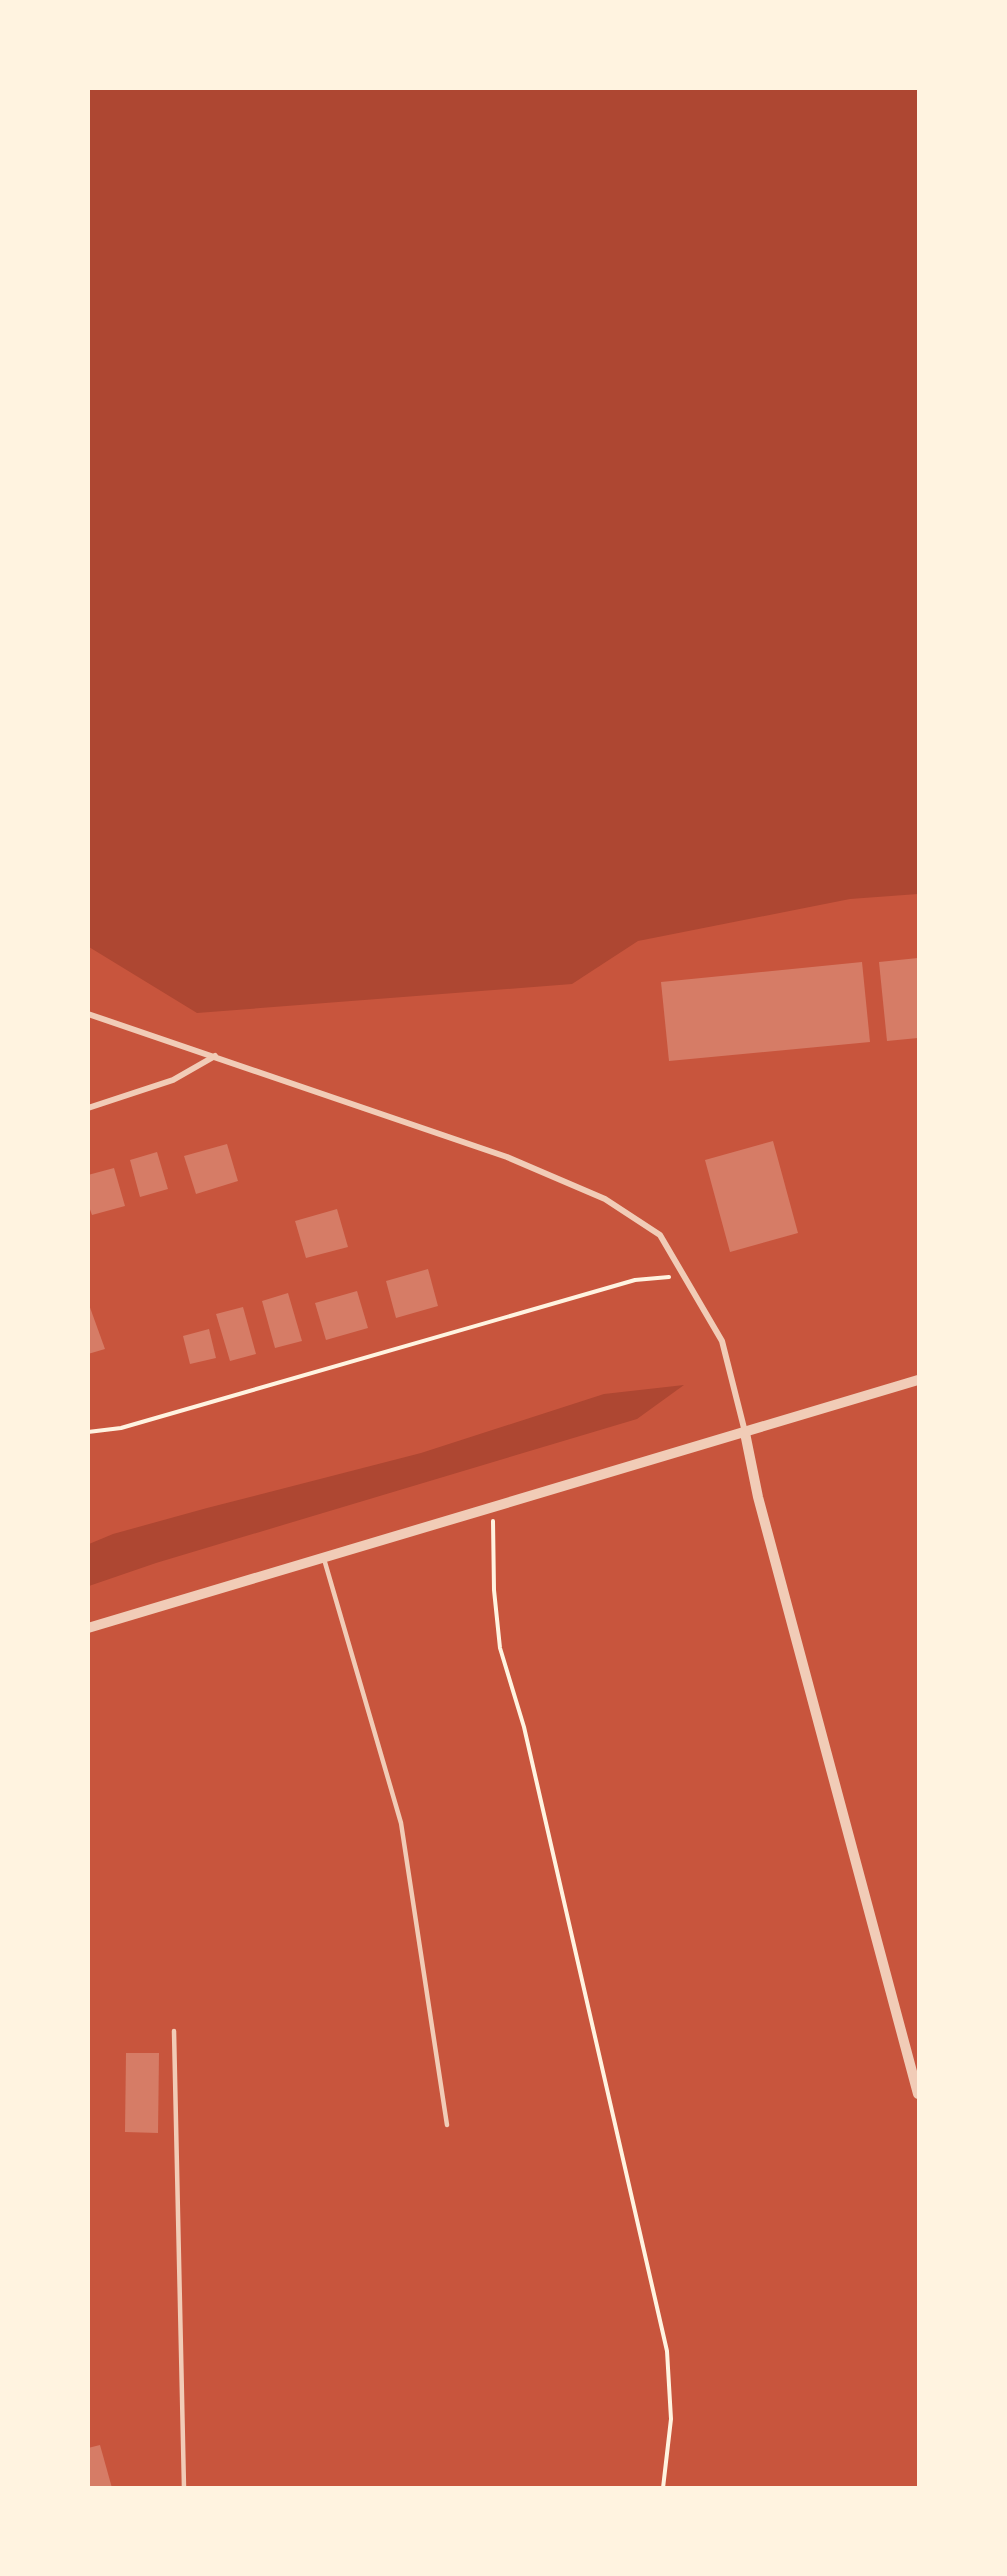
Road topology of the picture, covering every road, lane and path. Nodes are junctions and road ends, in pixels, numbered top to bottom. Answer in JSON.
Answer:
{"nodes":[{"id":1,"x":88,"y":1014,"type":"edge"},
{"id":2,"x":215,"y":1056,"type":"junction"},
{"id":3,"x":88,"y":1108,"type":"edge"},
{"id":4,"x":684,"y":1276,"type":"junction"},
{"id":5,"x":918,"y":1380,"type":"edge"},
{"id":6,"x":88,"y":1432,"type":"edge"},
{"id":7,"x":745,"y":1433,"type":"junction"},
{"id":8,"x":493,"y":1509,"type":"junction"},
{"id":9,"x":324,"y":1559,"type":"junction"},
{"id":10,"x":88,"y":1628,"type":"edge"},
{"id":11,"x":174,"y":2031,"type":"dead end"},
{"id":12,"x":918,"y":2094,"type":"edge"},
{"id":13,"x":447,"y":2125,"type":"dead end"},
{"id":14,"x":184,"y":2487,"type":"edge"},
{"id":15,"x":663,"y":2487,"type":"edge"}],
"edges":[{"from":1,"to":2,"type":"street"},
{"from":2,"to":3,"type":"street"},
{"from":2,"to":4,"type":"street"},
{"from":4,"to":6,"type":"path"},
{"from":4,"to":7,"type":"street"},
{"from":5,"to":7,"type":"street"},
{"from":7,"to":8,"type":"street"},
{"from":7,"to":12,"type":"street"},
{"from":8,"to":9,"type":"street"},
{"from":8,"to":15,"type":"path"},
{"from":9,"to":10,"type":"street"},
{"from":9,"to":13,"type":"lane"},
{"from":11,"to":14,"type":"lane"}]}
